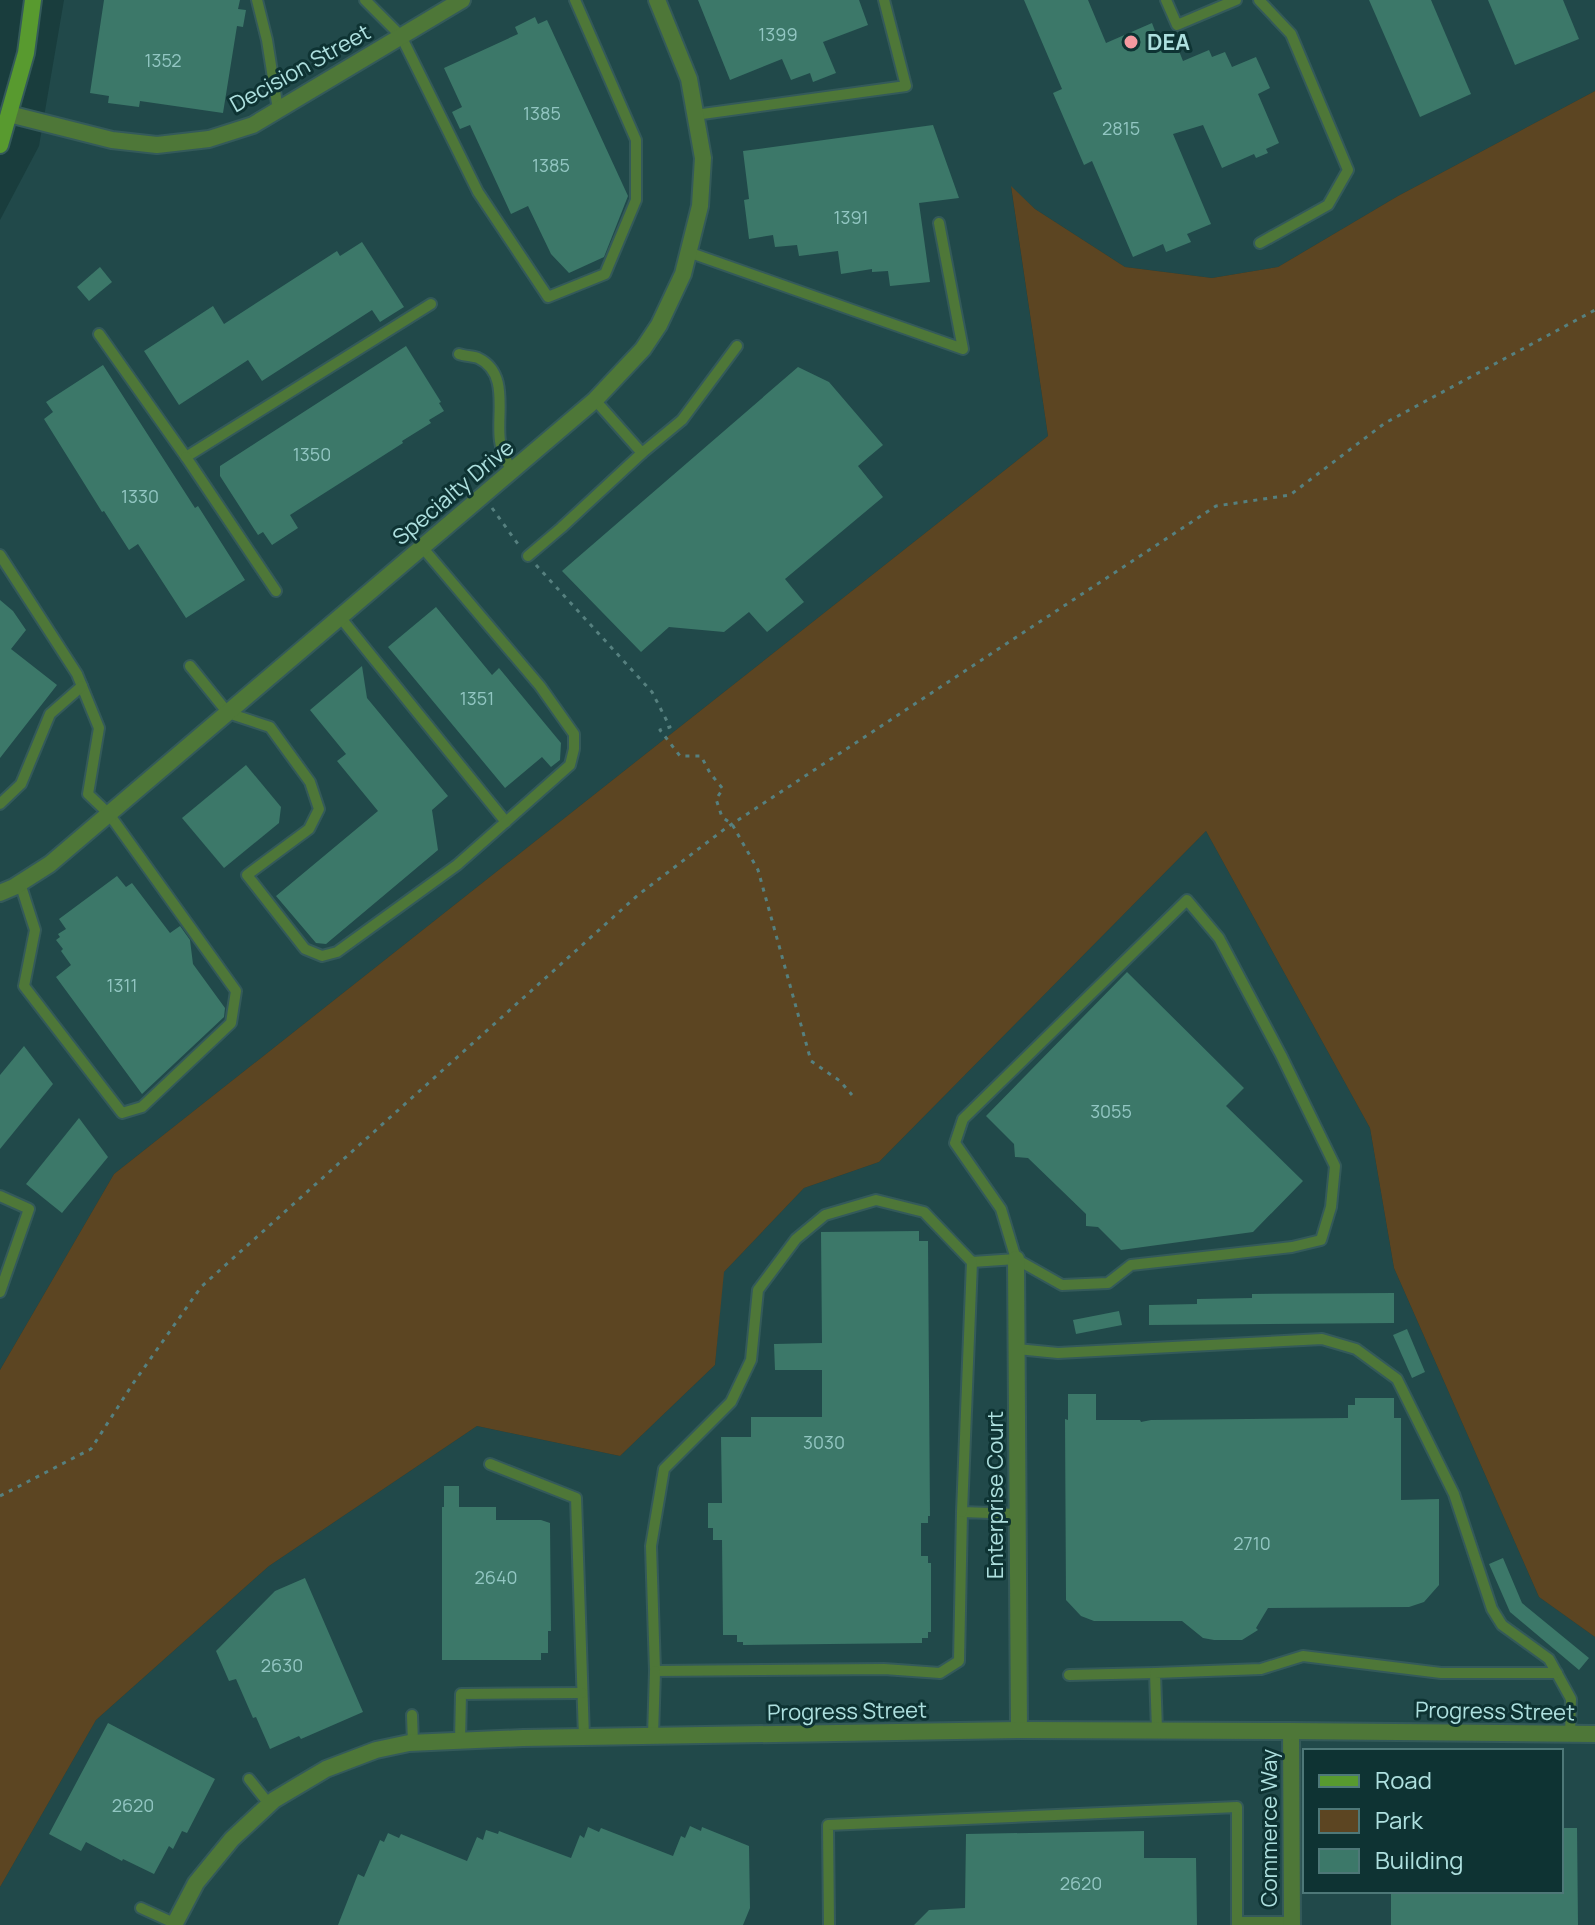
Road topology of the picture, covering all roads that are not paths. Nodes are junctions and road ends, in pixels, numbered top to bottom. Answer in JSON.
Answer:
{"nodes":[{"id":1,"x":33,"y":0,"type":"edge"},
{"id":2,"x":257,"y":0,"type":"edge"},
{"id":3,"x":365,"y":0,"type":"edge"},
{"id":4,"x":462,"y":0,"type":"edge"},
{"id":5,"x":575,"y":0,"type":"edge"},
{"id":6,"x":657,"y":0,"type":"edge"},
{"id":7,"x":884,"y":0,"type":"edge"},
{"id":8,"x":1166,"y":0,"type":"edge"},
{"id":9,"x":1236,"y":0,"type":"edge"},
{"id":10,"x":1259,"y":0,"type":"edge"},
{"id":11,"x":401,"y":36,"type":"junction"},
{"id":12,"x":278,"y":110,"type":"junction"},
{"id":13,"x":9,"y":114,"type":"junction"},
{"id":14,"x":695,"y":115,"type":"junction"},
{"id":15,"x":0,"y":143,"type":"edge"},
{"id":16,"x":939,"y":223,"type":"dead end"},
{"id":17,"x":1260,"y":243,"type":"dead end"},
{"id":18,"x":688,"y":252,"type":"junction"},
{"id":19,"x":431,"y":304,"type":"dead end"},
{"id":20,"x":99,"y":334,"type":"dead end"},
{"id":21,"x":737,"y":346,"type":"dead end"},
{"id":22,"x":459,"y":354,"type":"dead end"},
{"id":23,"x":595,"y":400,"type":"junction"},
{"id":24,"x":642,"y":453,"type":"junction"},
{"id":25,"x":186,"y":457,"type":"junction"},
{"id":26,"x":512,"y":471,"type":"junction"},
{"id":27,"x":422,"y":547,"type":"junction"},
{"id":28,"x":0,"y":555,"type":"edge"},
{"id":29,"x":528,"y":556,"type":"road end"},
{"id":30,"x":276,"y":591,"type":"dead end"},
{"id":31,"x":340,"y":617,"type":"junction"},
{"id":32,"x":190,"y":666,"type":"dead end"},
{"id":33,"x":82,"y":686,"type":"junction"},
{"id":34,"x":228,"y":713,"type":"junction"},
{"id":35,"x":0,"y":804,"type":"edge"},
{"id":36,"x":109,"y":814,"type":"junction"},
{"id":37,"x":506,"y":822,"type":"junction"},
{"id":38,"x":20,"y":883,"type":"junction"},
{"id":39,"x":0,"y":893,"type":"edge"},
{"id":40,"x":0,"y":1196,"type":"edge"},
{"id":41,"x":1016,"y":1259,"type":"junction"},
{"id":42,"x":972,"y":1262,"type":"junction"},
{"id":43,"x":0,"y":1292,"type":"edge"},
{"id":44,"x":1017,"y":1349,"type":"junction"},
{"id":45,"x":490,"y":1464,"type":"dead end"},
{"id":46,"x":962,"y":1512,"type":"junction"},
{"id":47,"x":1018,"y":1514,"type":"junction"},
{"id":48,"x":655,"y":1671,"type":"junction"},
{"id":49,"x":1155,"y":1673,"type":"junction"},
{"id":50,"x":1557,"y":1673,"type":"junction"},
{"id":51,"x":1069,"y":1675,"type":"dead end"},
{"id":52,"x":582,"y":1693,"type":"junction"},
{"id":53,"x":412,"y":1715,"type":"dead end"},
{"id":54,"x":1019,"y":1730,"type":"junction"},
{"id":55,"x":1157,"y":1730,"type":"junction"},
{"id":56,"x":1291,"y":1731,"type":"junction"},
{"id":57,"x":1570,"y":1734,"type":"junction"},
{"id":58,"x":1595,"y":1734,"type":"edge"},
{"id":59,"x":653,"y":1736,"type":"junction"},
{"id":60,"x":584,"y":1737,"type":"junction"},
{"id":61,"x":460,"y":1741,"type":"junction"},
{"id":62,"x":413,"y":1743,"type":"junction"},
{"id":63,"x":249,"y":1779,"type":"dead end"},
{"id":64,"x":269,"y":1804,"type":"junction"},
{"id":65,"x":1298,"y":1857,"type":"edge"},
{"id":66,"x":141,"y":1908,"type":"dead end"},
{"id":67,"x":174,"y":1924,"type":"edge"},
{"id":68,"x":1237,"y":1924,"type":"edge"},
{"id":69,"x":1292,"y":1924,"type":"edge"},
{"id":70,"x":829,"y":1925,"type":"edge"}],
"edges":[{"from":1,"to":13,"type":"main road"},
{"from":2,"to":12,"type":"lane"},
{"from":3,"to":11,"type":"lane"},
{"from":4,"to":11,"type":"street","name":"Decision Street"},
{"from":5,"to":11,"type":"lane"},
{"from":6,"to":14,"type":"street","name":"Specialty Drive"},
{"from":7,"to":14,"type":"lane"},
{"from":8,"to":9,"type":"lane"},
{"from":10,"to":17,"type":"lane"},
{"from":11,"to":12,"type":"street","name":"Decision Street"},
{"from":12,"to":13,"type":"street","name":"Decision Street"},
{"from":13,"to":15,"type":"main road"},
{"from":14,"to":18,"type":"street","name":"Specialty Drive"},
{"from":16,"to":18,"type":"lane"},
{"from":18,"to":23,"type":"street","name":"Specialty Drive"},
{"from":19,"to":25,"type":"lane"},
{"from":20,"to":25,"type":"lane"},
{"from":21,"to":24,"type":"lane"},
{"from":22,"to":26,"type":"lane"},
{"from":23,"to":24,"type":"lane"},
{"from":23,"to":26,"type":"street","name":"Specialty Drive"},
{"from":24,"to":29,"type":"lane"},
{"from":25,"to":30,"type":"lane"},
{"from":26,"to":27,"type":"street","name":"Specialty Drive"},
{"from":27,"to":31,"type":"street","name":"Specialty Drive"},
{"from":27,"to":37,"type":"lane"},
{"from":28,"to":33,"type":"lane"},
{"from":31,"to":34,"type":"street","name":"Specialty Drive"},
{"from":31,"to":37,"type":"lane"},
{"from":32,"to":34,"type":"lane"},
{"from":33,"to":35,"type":"lane"},
{"from":33,"to":36,"type":"lane"},
{"from":34,"to":36,"type":"street","name":"Specialty Drive"},
{"from":34,"to":37,"type":"lane"},
{"from":36,"to":38,"type":"street","name":"Specialty Drive"},
{"from":36,"to":38,"type":"lane"},
{"from":38,"to":39,"type":"street","name":"Specialty Drive"},
{"from":40,"to":43,"type":"lane"},
{"from":41,"to":41,"type":"lane"},
{"from":41,"to":42,"type":"lane"},
{"from":41,"to":44,"type":"street","name":"Enterprise Court"},
{"from":42,"to":46,"type":"lane"},
{"from":42,"to":48,"type":"lane"},
{"from":44,"to":47,"type":"street","name":"Enterprise Court"},
{"from":44,"to":50,"type":"lane"},
{"from":45,"to":52,"type":"lane"},
{"from":46,"to":47,"type":"lane"},
{"from":46,"to":48,"type":"lane"},
{"from":47,"to":54,"type":"street","name":"Enterprise Court"},
{"from":48,"to":59,"type":"lane"},
{"from":49,"to":50,"type":"lane"},
{"from":49,"to":51,"type":"lane"},
{"from":49,"to":55,"type":"lane"},
{"from":50,"to":57,"type":"lane"},
{"from":52,"to":60,"type":"lane"},
{"from":52,"to":61,"type":"lane"},
{"from":53,"to":62,"type":"lane"},
{"from":54,"to":55,"type":"street","name":"Progress Street"},
{"from":54,"to":59,"type":"street","name":"Progress Street"},
{"from":55,"to":56,"type":"street","name":"Progress Street"},
{"from":56,"to":57,"type":"street","name":"Progress Street"},
{"from":56,"to":65,"type":"street","name":"Commerce Way"},
{"from":57,"to":58,"type":"street","name":"Progress Street"},
{"from":59,"to":60,"type":"street","name":"Progress Street"},
{"from":60,"to":61,"type":"street","name":"Progress Street"},
{"from":61,"to":62,"type":"street","name":"Progress Street"},
{"from":62,"to":64,"type":"street","name":"Progress Street"},
{"from":63,"to":64,"type":"lane"},
{"from":64,"to":67,"type":"street","name":"Progress Street"},
{"from":65,"to":69,"type":"street","name":"Commerce Way"},
{"from":66,"to":67,"type":"lane"},
{"from":68,"to":69,"type":"lane"},
{"from":68,"to":70,"type":"lane"}]}
